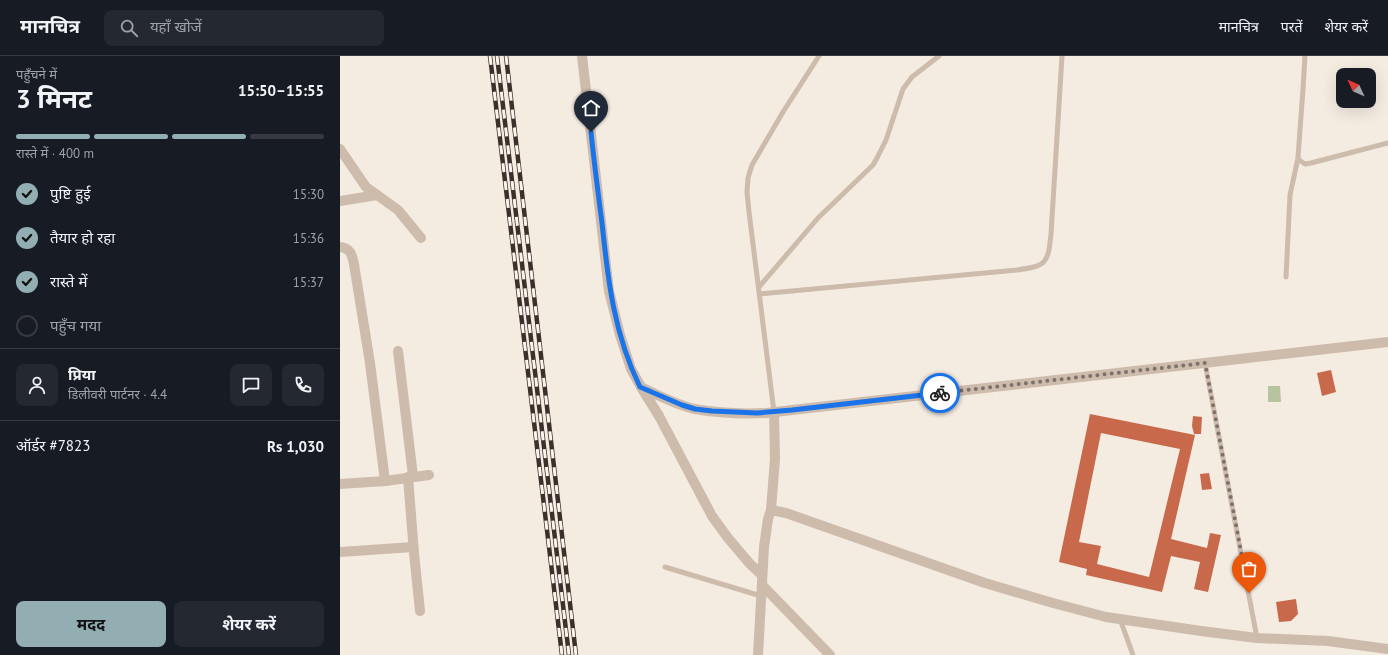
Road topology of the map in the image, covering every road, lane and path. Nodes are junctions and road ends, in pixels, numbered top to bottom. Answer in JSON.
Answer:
{"nodes":[{"id":1,"x":582,"y":56,"type":"edge"},
{"id":2,"x":819,"y":56,"type":"edge"},
{"id":3,"x":939,"y":56,"type":"edge"},
{"id":4,"x":1062,"y":56,"type":"edge"},
{"id":5,"x":1305,"y":56,"type":"edge"},
{"id":6,"x":1388,"y":144,"type":"edge"},
{"id":7,"x":340,"y":149,"type":"edge"},
{"id":8,"x":1298,"y":157,"type":"junction"},
{"id":9,"x":371,"y":196,"type":"junction"},
{"id":10,"x":340,"y":201,"type":"edge"},
{"id":11,"x":421,"y":238,"type":"dead end"},
{"id":12,"x":340,"y":247,"type":"edge"},
{"id":13,"x":1286,"y":277,"type":"dead end"},
{"id":14,"x":759,"y":287,"type":"junction"},
{"id":15,"x":760,"y":294,"type":"junction"},
{"id":16,"x":1388,"y":342,"type":"edge"},
{"id":17,"x":398,"y":351,"type":"dead end"},
{"id":18,"x":1205,"y":363,"type":"junction"},
{"id":19,"x":640,"y":387,"type":"junction"},
{"id":20,"x":774,"y":412,"type":"junction"},
{"id":21,"x":428,"y":474,"type":"dead end"},
{"id":22,"x":410,"y":477,"type":"junction"},
{"id":23,"x":385,"y":481,"type":"junction"},
{"id":24,"x":340,"y":484,"type":"edge"},
{"id":25,"x":771,"y":510,"type":"junction"},
{"id":26,"x":413,"y":547,"type":"junction"},
{"id":27,"x":340,"y":552,"type":"edge"},
{"id":28,"x":665,"y":567,"type":"dead end"},
{"id":29,"x":762,"y":580,"type":"junction"},
{"id":30,"x":761,"y":596,"type":"junction"},
{"id":31,"x":420,"y":611,"type":"dead end"},
{"id":32,"x":1120,"y":619,"type":"junction"},
{"id":33,"x":1257,"y":638,"type":"junction"},
{"id":34,"x":1388,"y":649,"type":"edge"},
{"id":35,"x":758,"y":655,"type":"edge"},
{"id":36,"x":830,"y":655,"type":"edge"},
{"id":37,"x":1133,"y":655,"type":"edge"}],
"edges":[{"from":1,"to":19,"type":"street"},
{"from":2,"to":14,"type":"lane"},
{"from":3,"to":14,"type":"lane"},
{"from":4,"to":15,"type":"lane"},
{"from":5,"to":8,"type":"lane"},
{"from":6,"to":8,"type":"lane"},
{"from":7,"to":9,"type":"street"},
{"from":8,"to":13,"type":"lane"},
{"from":9,"to":10,"type":"street"},
{"from":9,"to":11,"type":"street"},
{"from":12,"to":23,"type":"street"},
{"from":14,"to":15,"type":"lane"},
{"from":15,"to":20,"type":"lane"},
{"from":16,"to":18,"type":"street"},
{"from":17,"to":22,"type":"street"},
{"from":18,"to":20,"type":"street"},
{"from":18,"to":33,"type":"lane"},
{"from":19,"to":20,"type":"street"},
{"from":19,"to":29,"type":"street"},
{"from":20,"to":25,"type":"street"},
{"from":21,"to":22,"type":"street"},
{"from":22,"to":23,"type":"street"},
{"from":22,"to":26,"type":"street"},
{"from":23,"to":24,"type":"street"},
{"from":25,"to":29,"type":"street"},
{"from":25,"to":32,"type":"street"},
{"from":26,"to":27,"type":"street"},
{"from":26,"to":31,"type":"street"},
{"from":28,"to":30,"type":"lane"},
{"from":29,"to":30,"type":"street"},
{"from":29,"to":36,"type":"street"},
{"from":30,"to":35,"type":"street"},
{"from":32,"to":33,"type":"street"},
{"from":32,"to":37,"type":"lane"},
{"from":33,"to":34,"type":"street"}]}
